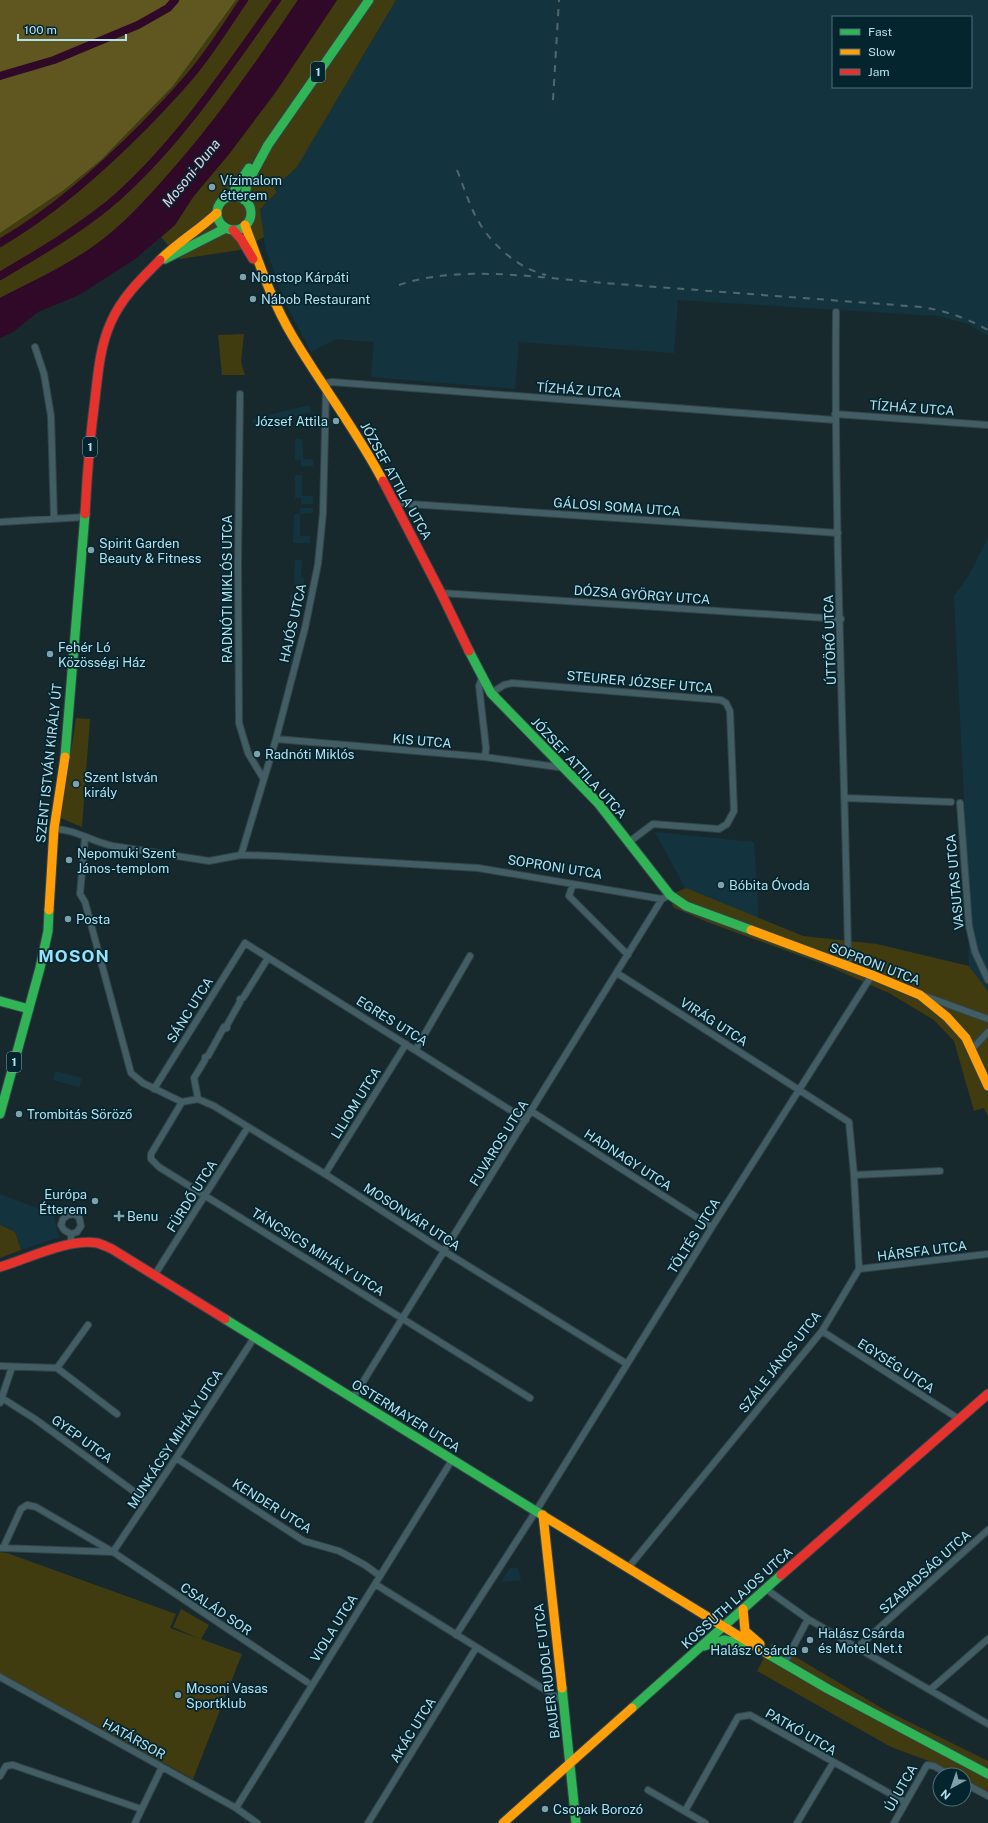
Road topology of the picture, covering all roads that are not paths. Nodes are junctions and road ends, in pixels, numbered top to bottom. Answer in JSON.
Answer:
{"nodes":[{"id":1,"x":369,"y":0,"type":"edge"},
{"id":2,"x":268,"y":145,"type":"junction"},
{"id":3,"x":230,"y":197,"type":"junction"},
{"id":4,"x":244,"y":200,"type":"junction"},
{"id":5,"x":217,"y":213,"type":"junction"},
{"id":6,"x":245,"y":225,"type":"junction"},
{"id":7,"x":229,"y":229,"type":"junction"},
{"id":8,"x":159,"y":261,"type":"junction"},
{"id":9,"x":266,"y":281,"type":"junction"},
{"id":10,"x":836,"y":312,"type":"dead end"},
{"id":11,"x":35,"y":346,"type":"dead end"},
{"id":12,"x":325,"y":387,"type":"junction"},
{"id":13,"x":240,"y":394,"type":"dead end"},
{"id":14,"x":835,"y":417,"type":"junction"},
{"id":15,"x":988,"y":425,"type":"edge"},
{"id":16,"x":395,"y":503,"type":"junction"},
{"id":17,"x":85,"y":517,"type":"junction"},
{"id":18,"x":54,"y":519,"type":"junction"},
{"id":19,"x":0,"y":522,"type":"edge"},
{"id":20,"x":838,"y":533,"type":"junction"},
{"id":21,"x":441,"y":593,"type":"junction"},
{"id":22,"x":841,"y":619,"type":"junction"},
{"id":23,"x":482,"y":678,"type":"junction"},
{"id":24,"x":491,"y":693,"type":"junction"},
{"id":25,"x":276,"y":739,"type":"junction"},
{"id":26,"x":485,"y":757,"type":"junction"},
{"id":27,"x":565,"y":768,"type":"junction"},
{"id":28,"x":263,"y":778,"type":"junction"},
{"id":29,"x":845,"y":798,"type":"junction"},
{"id":30,"x":951,"y":802,"type":"dead end"},
{"id":31,"x":960,"y":803,"type":"dead end"},
{"id":32,"x":54,"y":829,"type":"junction"},
{"id":33,"x":85,"y":838,"type":"junction"},
{"id":34,"x":629,"y":842,"type":"junction"},
{"id":35,"x":241,"y":855,"type":"junction"},
{"id":36,"x":573,"y":884,"type":"junction"},
{"id":37,"x":666,"y":897,"type":"junction"},
{"id":38,"x":245,"y":943,"type":"joint"},
{"id":39,"x":628,"y":955,"type":"junction"},
{"id":40,"x":470,"y":956,"type":"dead end"},
{"id":41,"x":268,"y":958,"type":"junction"},
{"id":42,"x":847,"y":967,"type":"junction"},
{"id":43,"x":617,"y":973,"type":"junction"},
{"id":44,"x":872,"y":974,"type":"junction"},
{"id":45,"x":988,"y":980,"type":"edge"},
{"id":46,"x":920,"y":995,"type":"junction"},
{"id":47,"x":0,"y":1001,"type":"edge"},
{"id":48,"x":29,"y":1009,"type":"junction"},
{"id":49,"x":988,"y":1019,"type":"edge"},
{"id":50,"x":988,"y":1032,"type":"edge"},
{"id":51,"x":406,"y":1044,"type":"junction"},
{"id":52,"x":416,"y":1049,"type":"junction"},
{"id":53,"x":972,"y":1049,"type":"junction"},
{"id":54,"x":988,"y":1086,"type":"edge"},
{"id":55,"x":154,"y":1089,"type":"junction"},
{"id":56,"x":800,"y":1090,"type":"junction"},
{"id":57,"x":198,"y":1100,"type":"junction"},
{"id":58,"x":182,"y":1102,"type":"junction"},
{"id":59,"x":531,"y":1111,"type":"junction"},
{"id":60,"x":0,"y":1114,"type":"edge"},
{"id":61,"x":526,"y":1120,"type":"junction"},
{"id":62,"x":248,"y":1127,"type":"junction"},
{"id":63,"x":940,"y":1170,"type":"dead end"},
{"id":64,"x":325,"y":1174,"type":"junction"},
{"id":65,"x":854,"y":1175,"type":"junction"},
{"id":66,"x":206,"y":1195,"type":"junction"},
{"id":67,"x":712,"y":1227,"type":"junction"},
{"id":68,"x":71,"y":1234,"type":"junction"},
{"id":69,"x":71,"y":1245,"type":"junction"},
{"id":70,"x":444,"y":1251,"type":"junction"},
{"id":71,"x":988,"y":1254,"type":"edge"},
{"id":72,"x":0,"y":1267,"type":"edge"},
{"id":73,"x":859,"y":1269,"type":"junction"},
{"id":74,"x":154,"y":1276,"type":"junction"},
{"id":75,"x":403,"y":1318,"type":"junction"},
{"id":76,"x":88,"y":1325,"type":"dead end"},
{"id":77,"x":822,"y":1331,"type":"junction"},
{"id":78,"x":254,"y":1338,"type":"junction"},
{"id":79,"x":627,"y":1364,"type":"junction"},
{"id":80,"x":0,"y":1366,"type":"edge"},
{"id":81,"x":12,"y":1367,"type":"junction"},
{"id":82,"x":57,"y":1368,"type":"junction"},
{"id":83,"x":988,"y":1394,"type":"edge"},
{"id":84,"x":353,"y":1398,"type":"junction"},
{"id":85,"x":530,"y":1398,"type":"dead end"},
{"id":86,"x":1,"y":1400,"type":"edge"},
{"id":87,"x":117,"y":1414,"type":"dead end"},
{"id":88,"x":959,"y":1419,"type":"junction"},
{"id":89,"x":176,"y":1458,"type":"junction"},
{"id":90,"x":452,"y":1460,"type":"junction"},
{"id":91,"x":147,"y":1501,"type":"junction"},
{"id":92,"x":540,"y":1513,"type":"junction"},
{"id":93,"x":988,"y":1530,"type":"edge"},
{"id":94,"x":2,"y":1548,"type":"edge"},
{"id":95,"x":114,"y":1552,"type":"junction"},
{"id":96,"x":628,"y":1568,"type":"junction"},
{"id":97,"x":380,"y":1576,"type":"junction"},
{"id":98,"x":375,"y":1584,"type":"junction"},
{"id":99,"x":766,"y":1589,"type":"junction"},
{"id":100,"x":743,"y":1609,"type":"junction"},
{"id":101,"x":808,"y":1619,"type":"junction"},
{"id":102,"x":723,"y":1627,"type":"junction"},
{"id":103,"x":456,"y":1635,"type":"junction"},
{"id":104,"x":988,"y":1639,"type":"edge"},
{"id":105,"x":858,"y":1647,"type":"junction"},
{"id":106,"x":476,"y":1648,"type":"junction"},
{"id":107,"x":701,"y":1648,"type":"junction"},
{"id":108,"x":787,"y":1660,"type":"junction"},
{"id":109,"x":0,"y":1677,"type":"edge"},
{"id":110,"x":307,"y":1682,"type":"dead end"},
{"id":111,"x":931,"y":1689,"type":"junction"},
{"id":112,"x":563,"y":1701,"type":"junction"},
{"id":113,"x":988,"y":1724,"type":"edge"},
{"id":114,"x":833,"y":1763,"type":"junction"},
{"id":115,"x":569,"y":1765,"type":"junction"},
{"id":116,"x":162,"y":1767,"type":"junction"},
{"id":117,"x":936,"y":1767,"type":"edge"},
{"id":118,"x":988,"y":1774,"type":"edge"},
{"id":119,"x":0,"y":1776,"type":"edge"},
{"id":120,"x":972,"y":1787,"type":"edge"},
{"id":121,"x":648,"y":1790,"type":"dead end"},
{"id":122,"x":988,"y":1796,"type":"edge"},
{"id":123,"x":905,"y":1802,"type":"junction"},
{"id":124,"x":236,"y":1808,"type":"junction"},
{"id":125,"x":141,"y":1809,"type":"junction"},
{"id":126,"x":685,"y":1811,"type":"junction"},
{"id":127,"x":135,"y":1823,"type":"edge"},
{"id":128,"x":257,"y":1823,"type":"edge"},
{"id":129,"x":368,"y":1823,"type":"edge"},
{"id":130,"x":503,"y":1823,"type":"edge"},
{"id":131,"x":576,"y":1823,"type":"edge"},
{"id":132,"x":706,"y":1823,"type":"edge"},
{"id":133,"x":798,"y":1823,"type":"edge"},
{"id":134,"x":894,"y":1823,"type":"edge"}],
"edges":[{"from":1,"to":2,"type":"street","number":"1"},
{"from":2,"to":3,"type":"street","number":"1"},
{"from":2,"to":4,"type":"street","number":"1"},
{"from":3,"to":4,"type":"street"},
{"from":3,"to":5,"type":"street","number":"1"},
{"from":4,"to":6,"type":"street"},
{"from":5,"to":7,"type":"street"},
{"from":5,"to":8,"type":"street","name":"SZENT ISTVÁN KIRÁLY ÚT","number":"1"},
{"from":6,"to":7,"type":"street","number":"1"},
{"from":6,"to":9,"type":"street","name":"JÓZSEF ATTILA UTCA"},
{"from":7,"to":8,"type":"street","name":"SZENT ISTVÁN KIRÁLY ÚT","number":"1"},
{"from":7,"to":9,"type":"street","name":"JÓZSEF ATTILA UTCA"},
{"from":8,"to":17,"type":"street","name":"SZENT ISTVÁN KIRÁLY ÚT","number":"1"},
{"from":9,"to":12,"type":"street","name":"JÓZSEF ATTILA UTCA"},
{"from":10,"to":14,"type":"street","name":"ÚTTÖRŐ UTCA"},
{"from":11,"to":18,"type":"street"},
{"from":12,"to":14,"type":"street","name":"TÍZHÁZ UTCA"},
{"from":12,"to":16,"type":"street","name":"JÓZSEF ATTILA UTCA"},
{"from":12,"to":25,"type":"street","name":"HAJÓS UTCA"},
{"from":13,"to":28,"type":"street","name":"RADNÓTI MIKLÓS UTCA"},
{"from":14,"to":15,"type":"street","name":"TÍZHÁZ UTCA"},
{"from":14,"to":20,"type":"street","name":"ÚTTÖRŐ UTCA"},
{"from":16,"to":20,"type":"street","name":"GÁLOSI SOMA UTCA"},
{"from":16,"to":21,"type":"street","name":"JÓZSEF ATTILA UTCA"},
{"from":17,"to":18,"type":"street"},
{"from":17,"to":32,"type":"street","name":"SZENT ISTVÁN KIRÁLY ÚT","number":"1"},
{"from":18,"to":19,"type":"street"},
{"from":20,"to":22,"type":"street","name":"ÚTTÖRŐ UTCA"},
{"from":21,"to":22,"type":"street","name":"DÓZSA GYÖRGY UTCA"},
{"from":21,"to":23,"type":"street","name":"JÓZSEF ATTILA UTCA"},
{"from":22,"to":29,"type":"street","name":"ÚTTÖRŐ UTCA"},
{"from":23,"to":24,"type":"street","name":"JÓZSEF ATTILA UTCA"},
{"from":23,"to":26,"type":"street"},
{"from":24,"to":27,"type":"street","name":"JÓZSEF ATTILA UTCA"},
{"from":24,"to":34,"type":"street","name":"STEURER JÓZSEF UTCA"},
{"from":25,"to":26,"type":"street","name":"KIS UTCA"},
{"from":25,"to":28,"type":"street","name":"HAJÓS UTCA"},
{"from":26,"to":27,"type":"street","name":"KIS UTCA"},
{"from":27,"to":34,"type":"street","name":"JÓZSEF ATTILA UTCA"},
{"from":28,"to":35,"type":"street","name":"HAJÓS UTCA"},
{"from":29,"to":30,"type":"street"},
{"from":29,"to":42,"type":"street","name":"ÚTTÖRŐ UTCA"},
{"from":31,"to":45,"type":"street","name":"VASUTAS UTCA"},
{"from":32,"to":33,"type":"street","name":"SOPRONI UTCA"},
{"from":32,"to":48,"type":"street","name":"SZENT ISTVÁN KIRÁLY ÚT","number":"1"},
{"from":33,"to":35,"type":"street","name":"SOPRONI UTCA"},
{"from":33,"to":55,"type":"street"},
{"from":34,"to":37,"type":"street","name":"JÓZSEF ATTILA UTCA"},
{"from":35,"to":36,"type":"street","name":"SOPRONI UTCA"},
{"from":36,"to":37,"type":"street","name":"SOPRONI UTCA"},
{"from":36,"to":39,"type":"street"},
{"from":37,"to":39,"type":"street","name":"FUVAROS UTCA"},
{"from":37,"to":42,"type":"street","name":"SOPRONI UTCA"},
{"from":38,"to":41,"type":"street","name":"EGRES UTCA"},
{"from":38,"to":55,"type":"street","name":"SÁNC UTCA"},
{"from":39,"to":43,"type":"street","name":"FUVAROS UTCA"},
{"from":40,"to":52,"type":"street"},
{"from":41,"to":51,"type":"street","name":"EGRES UTCA"},
{"from":41,"to":57,"type":"street"},
{"from":42,"to":44,"type":"street","name":"SOPRONI UTCA"},
{"from":43,"to":56,"type":"street","name":"VIRÁG UTCA"},
{"from":43,"to":59,"type":"street","name":"FUVAROS UTCA"},
{"from":44,"to":46,"type":"street","name":"SOPRONI UTCA"},
{"from":44,"to":56,"type":"street","name":"TÖLTÉS UTCA"},
{"from":46,"to":49,"type":"street"},
{"from":46,"to":53,"type":"street","name":"SOPRONI UTCA"},
{"from":47,"to":48,"type":"street"},
{"from":48,"to":60,"type":"street","name":"SZENT ISTVÁN KIRÁLY ÚT","number":"1"},
{"from":50,"to":53,"type":"street"},
{"from":51,"to":52,"type":"street","name":"EGRES UTCA"},
{"from":51,"to":64,"type":"street","name":"LILIOM UTCA"},
{"from":52,"to":61,"type":"street","name":"EGRES UTCA"},
{"from":53,"to":54,"type":"street","name":"SOPRONI UTCA"},
{"from":55,"to":58,"type":"street"},
{"from":56,"to":65,"type":"street"},
{"from":56,"to":67,"type":"street","name":"TÖLTÉS UTCA"},
{"from":57,"to":58,"type":"street","name":"MOSONVÁR UTCA"},
{"from":57,"to":62,"type":"street","name":"MOSONVÁR UTCA"},
{"from":58,"to":66,"type":"street","name":"TÁNCSICS MIHÁLY UTCA"},
{"from":59,"to":61,"type":"street","name":"FUVAROS UTCA"},
{"from":59,"to":67,"type":"street","name":"HADNAGY UTCA"},
{"from":61,"to":70,"type":"street","name":"FUVAROS UTCA"},
{"from":62,"to":64,"type":"street","name":"MOSONVÁR UTCA"},
{"from":62,"to":66,"type":"street","name":"FÜRDŐ UTCA"},
{"from":63,"to":65,"type":"street"},
{"from":64,"to":70,"type":"street","name":"MOSONVÁR UTCA"},
{"from":65,"to":73,"type":"street"},
{"from":66,"to":74,"type":"street","name":"FÜRDŐ UTCA"},
{"from":66,"to":75,"type":"street","name":"TÁNCSICS MIHÁLY UTCA"},
{"from":67,"to":79,"type":"street","name":"TÖLTÉS UTCA"},
{"from":68,"to":68,"type":"street"},
{"from":68,"to":69,"type":"street"},
{"from":69,"to":72,"type":"street","name":"OSTERMAYER UTCA"},
{"from":69,"to":74,"type":"street","name":"OSTERMAYER UTCA"},
{"from":70,"to":75,"type":"street","name":"FUVAROS UTCA"},
{"from":70,"to":79,"type":"street","name":"MOSONVÁR UTCA"},
{"from":71,"to":73,"type":"street","name":"HÁRSFA UTCA"},
{"from":73,"to":77,"type":"street","name":"SZÁLE JÁNOS UTCA"},
{"from":74,"to":78,"type":"street","name":"OSTERMAYER UTCA"},
{"from":75,"to":84,"type":"street","name":"FUVAROS UTCA"},
{"from":75,"to":85,"type":"street","name":"TÁNCSICS MIHÁLY UTCA"},
{"from":76,"to":82,"type":"street"},
{"from":77,"to":88,"type":"street","name":"EGYSÉG UTCA"},
{"from":77,"to":96,"type":"street","name":"SZÁLE JÁNOS UTCA"},
{"from":78,"to":84,"type":"street","name":"OSTERMAYER UTCA"},
{"from":78,"to":89,"type":"street","name":"MUNKÁCSY MIHÁLY UTCA"},
{"from":79,"to":92,"type":"street","name":"TÖLTÉS UTCA"},
{"from":80,"to":81,"type":"street"},
{"from":81,"to":82,"type":"street"},
{"from":81,"to":86,"type":"street"},
{"from":82,"to":87,"type":"street"},
{"from":83,"to":88,"type":"street","name":"KOSSUTH LAJOS UTCA"},
{"from":84,"to":90,"type":"street","name":"OSTERMAYER UTCA"},
{"from":86,"to":91,"type":"street","name":"GYEP UTCA"},
{"from":88,"to":99,"type":"street","name":"KOSSUTH LAJOS UTCA"},
{"from":89,"to":91,"type":"street","name":"MUNKÁCSY MIHÁLY UTCA"},
{"from":89,"to":97,"type":"street","name":"KENDER UTCA"},
{"from":90,"to":92,"type":"street","name":"OSTERMAYER UTCA"},
{"from":90,"to":97,"type":"street","name":"VIOLA UTCA"},
{"from":91,"to":95,"type":"street","name":"MUNKÁCSY MIHÁLY UTCA"},
{"from":92,"to":96,"type":"street","name":"OSTERMAYER UTCA"},
{"from":92,"to":103,"type":"street","name":"TÖLTÉS UTCA"},
{"from":92,"to":112,"type":"street","name":"BAUER RUDOLF UTCA"},
{"from":93,"to":105,"type":"street","name":"SZABADSÁG UTCA"},
{"from":94,"to":95,"type":"street","name":"CSALÁD SOR"},
{"from":94,"to":95,"type":"street","name":"CSALÁD SOR"},
{"from":95,"to":110,"type":"street","name":"CSALÁD SOR"},
{"from":96,"to":102,"type":"street","name":"OSTERMAYER UTCA"},
{"from":97,"to":98,"type":"street","name":"VIOLA UTCA"},
{"from":98,"to":103,"type":"street"},
{"from":98,"to":124,"type":"street","name":"VIOLA UTCA"},
{"from":99,"to":100,"type":"street","name":"KOSSUTH LAJOS UTCA"},
{"from":99,"to":101,"type":"street"},
{"from":100,"to":102,"type":"street","name":"KOSSUTH LAJOS UTCA"},
{"from":100,"to":108,"type":"street"},
{"from":101,"to":105,"type":"street"},
{"from":101,"to":108,"type":"street"},
{"from":102,"to":107,"type":"street","name":"KOSSUTH LAJOS UTCA"},
{"from":102,"to":108,"type":"street","name":"OSTERMAYER UTCA"},
{"from":103,"to":106,"type":"street"},
{"from":104,"to":111,"type":"street"},
{"from":105,"to":111,"type":"street"},
{"from":106,"to":112,"type":"street"},
{"from":106,"to":129,"type":"street","name":"AKÁC UTCA"},
{"from":107,"to":108,"type":"street"},
{"from":107,"to":115,"type":"street","name":"KOSSUTH LAJOS UTCA"},
{"from":108,"to":118,"type":"street"},
{"from":109,"to":116,"type":"street","name":"HATÁRSOR"},
{"from":111,"to":113,"type":"street"},
{"from":112,"to":115,"type":"street","name":"BAUER RUDOLF UTCA"},
{"from":114,"to":123,"type":"street","name":"PATKÓ UTCA"},
{"from":114,"to":126,"type":"street","name":"PATKÓ UTCA"},
{"from":114,"to":133,"type":"street"},
{"from":115,"to":130,"type":"street","name":"KOSSUTH LAJOS UTCA"},
{"from":115,"to":131,"type":"street","name":"BAUER RUDOLF UTCA"},
{"from":116,"to":124,"type":"street","name":"HATÁRSOR"},
{"from":116,"to":125,"type":"street"},
{"from":117,"to":123,"type":"street","name":"ÚJ UTCA"},
{"from":119,"to":125,"type":"street"},
{"from":120,"to":122,"type":"street"},
{"from":121,"to":126,"type":"street"},
{"from":123,"to":134,"type":"street","name":"ÚJ UTCA"},
{"from":124,"to":128,"type":"street","name":"HATÁRSOR"},
{"from":125,"to":127,"type":"street"},
{"from":126,"to":132,"type":"street"}]}
